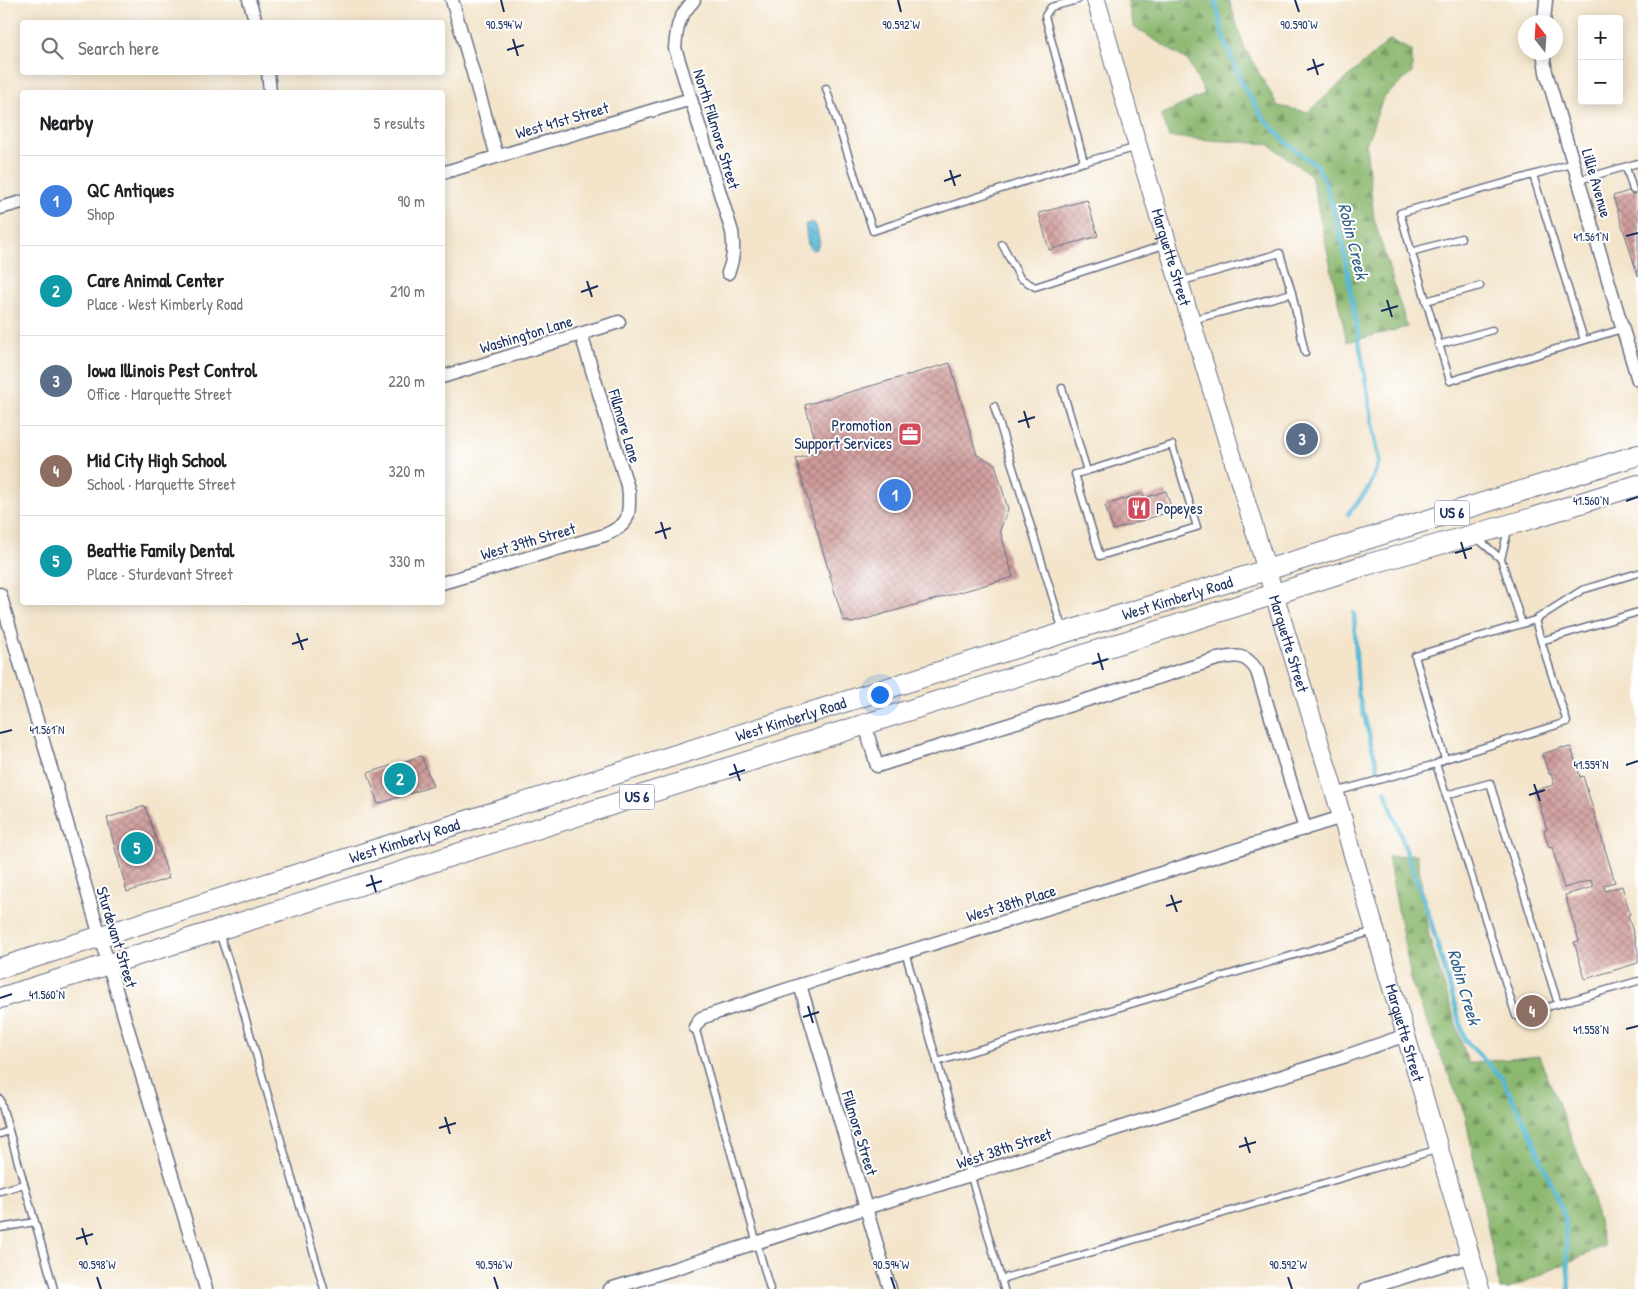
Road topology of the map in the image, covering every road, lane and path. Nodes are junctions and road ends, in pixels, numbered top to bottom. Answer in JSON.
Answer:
{"nodes":[{"id":1,"x":249,"y":0,"type":"edge"},
{"id":2,"x":452,"y":0,"type":"edge"},
{"id":3,"x":694,"y":0,"type":"edge"},
{"id":4,"x":1078,"y":0,"type":"edge"},
{"id":5,"x":1096,"y":0,"type":"edge"},
{"id":6,"x":1546,"y":0,"type":"edge"},
{"id":7,"x":1545,"y":15,"type":"edge"},
{"id":8,"x":255,"y":20,"type":"edge"},
{"id":9,"x":1544,"y":60,"type":"edge"},
{"id":10,"x":268,"y":75,"type":"edge"},
{"id":11,"x":826,"y":88,"type":"dead end"},
{"id":12,"x":270,"y":90,"type":"edge"},
{"id":13,"x":691,"y":99,"type":"junction"},
{"id":14,"x":1138,"y":147,"type":"junction"},
{"id":15,"x":497,"y":156,"type":"junction"},
{"id":16,"x":1084,"y":162,"type":"junction"},
{"id":17,"x":1574,"y":163,"type":"junction"},
{"id":18,"x":1638,"y":163,"type":"edge"},
{"id":19,"x":1626,"y":167,"type":"junction"},
{"id":20,"x":445,"y":172,"type":"edge"},
{"id":21,"x":1533,"y":175,"type":"junction"},
{"id":22,"x":1579,"y":180,"type":"junction"},
{"id":23,"x":1633,"y":190,"type":"dead end"},
{"id":24,"x":20,"y":203,"type":"edge"},
{"id":25,"x":0,"y":208,"type":"edge"},
{"id":26,"x":1461,"y":238,"type":"dead end"},
{"id":27,"x":1002,"y":244,"type":"dead end"},
{"id":28,"x":1168,"y":244,"type":"junction"},
{"id":29,"x":1411,"y":252,"type":"junction"},
{"id":30,"x":728,"y":272,"type":"dead end"},
{"id":31,"x":1179,"y":282,"type":"junction"},
{"id":32,"x":1480,"y":286,"type":"dead end"},
{"id":33,"x":1292,"y":293,"type":"junction"},
{"id":34,"x":1426,"y":301,"type":"junction"},
{"id":35,"x":1191,"y":321,"type":"junction"},
{"id":36,"x":619,"y":322,"type":"dead end"},
{"id":37,"x":1622,"y":328,"type":"junction"},
{"id":38,"x":1492,"y":330,"type":"dead end"},
{"id":39,"x":580,"y":334,"type":"junction"},
{"id":40,"x":1584,"y":340,"type":"junction"},
{"id":41,"x":1438,"y":345,"type":"junction"},
{"id":42,"x":1305,"y":353,"type":"dead end"},
{"id":43,"x":445,"y":376,"type":"edge"},
{"id":44,"x":1638,"y":380,"type":"edge"},
{"id":45,"x":1062,"y":388,"type":"dead end"},
{"id":46,"x":994,"y":406,"type":"dead end"},
{"id":47,"x":1638,"y":455,"type":"edge"},
{"id":48,"x":1087,"y":471,"type":"junction"},
{"id":49,"x":1638,"y":486,"type":"edge"},
{"id":50,"x":1509,"y":525,"type":"junction"},
{"id":51,"x":622,"y":527,"type":"joint"},
{"id":52,"x":1473,"y":535,"type":"junction"},
{"id":53,"x":1501,"y":558,"type":"junction"},
{"id":54,"x":1267,"y":570,"type":"junction"},
{"id":55,"x":1638,"y":573,"type":"edge"},
{"id":56,"x":445,"y":582,"type":"edge"},
{"id":57,"x":0,"y":594,"type":"edge"},
{"id":58,"x":1274,"y":594,"type":"junction"},
{"id":59,"x":1638,"y":612,"type":"edge"},
{"id":60,"x":1535,"y":620,"type":"junction"},
{"id":61,"x":1522,"y":624,"type":"junction"},
{"id":62,"x":1063,"y":632,"type":"junction"},
{"id":63,"x":1541,"y":641,"type":"junction"},
{"id":64,"x":865,"y":725,"type":"junction"},
{"id":65,"x":1445,"y":758,"type":"junction"},
{"id":66,"x":1436,"y":764,"type":"junction"},
{"id":67,"x":1334,"y":792,"type":"junction"},
{"id":68,"x":1446,"y":796,"type":"junction"},
{"id":69,"x":1342,"y":817,"type":"junction"},
{"id":70,"x":1305,"y":829,"type":"junction"},
{"id":71,"x":218,"y":930,"type":"junction"},
{"id":72,"x":1375,"y":931,"type":"junction"},
{"id":73,"x":100,"y":936,"type":"junction"},
{"id":74,"x":905,"y":952,"type":"junction"},
{"id":75,"x":108,"y":964,"type":"junction"},
{"id":76,"x":0,"y":968,"type":"edge"},
{"id":77,"x":1638,"y":981,"type":"edge"},
{"id":78,"x":800,"y":985,"type":"junction"},
{"id":79,"x":0,"y":998,"type":"edge"},
{"id":80,"x":1558,"y":1004,"type":"junction"},
{"id":81,"x":695,"y":1027,"type":"joint"},
{"id":82,"x":1406,"y":1035,"type":"junction"},
{"id":83,"x":938,"y":1062,"type":"junction"},
{"id":84,"x":0,"y":1100,"type":"edge"},
{"id":85,"x":9,"y":1131,"type":"junction"},
{"id":86,"x":0,"y":1134,"type":"edge"},
{"id":87,"x":1439,"y":1149,"type":"junction"},
{"id":88,"x":971,"y":1175,"type":"junction"},
{"id":89,"x":24,"y":1184,"type":"junction"},
{"id":90,"x":0,"y":1191,"type":"edge"},
{"id":91,"x":866,"y":1209,"type":"junction"},
{"id":92,"x":35,"y":1222,"type":"junction"},
{"id":93,"x":0,"y":1228,"type":"edge"},
{"id":94,"x":757,"y":1244,"type":"junction"},
{"id":95,"x":1470,"y":1256,"type":"junction"},
{"id":96,"x":1002,"y":1279,"type":"junction"},
{"id":97,"x":54,"y":1289,"type":"edge"},
{"id":98,"x":206,"y":1289,"type":"edge"},
{"id":99,"x":324,"y":1289,"type":"edge"},
{"id":100,"x":610,"y":1289,"type":"edge"},
{"id":101,"x":770,"y":1289,"type":"edge"},
{"id":102,"x":890,"y":1289,"type":"edge"},
{"id":103,"x":1004,"y":1289,"type":"edge"},
{"id":104,"x":1366,"y":1289,"type":"edge"},
{"id":105,"x":1480,"y":1289,"type":"edge"}],
"edges":[{"from":1,"to":8,"type":"street"},
{"from":2,"to":15,"type":"street"},
{"from":3,"to":13,"type":"street","name":"North Fillmore Street"},
{"from":4,"to":16,"type":"lane"},
{"from":5,"to":14,"type":"main road","name":"Marquette Street"},
{"from":6,"to":7,"type":"street"},
{"from":9,"to":17,"type":"street","name":"Lillie Avenue"},
{"from":10,"to":12,"type":"street"},
{"from":11,"to":16,"type":"lane"},
{"from":13,"to":15,"type":"street","name":"West 41st Street"},
{"from":13,"to":30,"type":"street","name":"North Fillmore Street"},
{"from":14,"to":16,"type":"lane"},
{"from":14,"to":28,"type":"main road","name":"Marquette Street"},
{"from":15,"to":20,"type":"street","name":"West 41st Street"},
{"from":17,"to":21,"type":"lane"},
{"from":17,"to":22,"type":"street","name":"Lillie Avenue"},
{"from":18,"to":19,"type":"lane"},
{"from":19,"to":22,"type":"lane"},
{"from":19,"to":23,"type":"lane"},
{"from":21,"to":29,"type":"lane"},
{"from":21,"to":40,"type":"lane"},
{"from":22,"to":37,"type":"street","name":"Lillie Avenue"},
{"from":24,"to":25,"type":"street"},
{"from":26,"to":29,"type":"lane"},
{"from":27,"to":28,"type":"lane"},
{"from":28,"to":31,"type":"main road","name":"Marquette Street"},
{"from":29,"to":34,"type":"lane"},
{"from":31,"to":33,"type":"lane"},
{"from":31,"to":35,"type":"main road","name":"Marquette Street"},
{"from":32,"to":34,"type":"lane"},
{"from":33,"to":35,"type":"lane"},
{"from":33,"to":42,"type":"lane"},
{"from":34,"to":41,"type":"lane"},
{"from":35,"to":54,"type":"main road","name":"Marquette Street"},
{"from":36,"to":39,"type":"street","name":"Washington Lane"},
{"from":37,"to":40,"type":"lane"},
{"from":37,"to":44,"type":"street","name":"Lillie Avenue"},
{"from":38,"to":41,"type":"lane"},
{"from":39,"to":43,"type":"street","name":"Washington Lane"},
{"from":39,"to":51,"type":"street","name":"Fillmore Lane"},
{"from":40,"to":41,"type":"lane"},
{"from":45,"to":48,"type":"lane"},
{"from":46,"to":62,"type":"lane"},
{"from":47,"to":54,"type":"main road","name":"West Kimberly Road","number":"US 6"},
{"from":48,"to":48,"type":"lane"},
{"from":49,"to":50,"type":"main road","name":"West Kimberly Road","number":"US 6"},
{"from":50,"to":52,"type":"main road","name":"West Kimberly Road","number":"US 6"},
{"from":50,"to":53,"type":"lane"},
{"from":51,"to":56,"type":"street","name":"West 39th Street"},
{"from":52,"to":53,"type":"lane"},
{"from":52,"to":58,"type":"main road","name":"West Kimberly Road","number":"US 6"},
{"from":53,"to":61,"type":"lane"},
{"from":54,"to":58,"type":"main road","name":"Marquette Street"},
{"from":54,"to":62,"type":"main road","name":"West Kimberly Road","number":"US 6"},
{"from":55,"to":60,"type":"lane"},
{"from":57,"to":73,"type":"street","name":"Sturdevant Street"},
{"from":58,"to":64,"type":"main road","name":"West Kimberly Road","number":"US 6"},
{"from":58,"to":67,"type":"main road","name":"Marquette Street"},
{"from":59,"to":63,"type":"lane"},
{"from":60,"to":61,"type":"lane"},
{"from":60,"to":63,"type":"lane"},
{"from":61,"to":65,"type":"lane"},
{"from":62,"to":73,"type":"main road","name":"West Kimberly Road","number":"US 6"},
{"from":63,"to":65,"type":"lane"},
{"from":64,"to":70,"type":"street","name":"West Kimberly Road"},
{"from":64,"to":71,"type":"main road","name":"West Kimberly Road","number":"US 6"},
{"from":65,"to":66,"type":"lane"},
{"from":66,"to":67,"type":"lane"},
{"from":66,"to":68,"type":"lane"},
{"from":67,"to":69,"type":"main road","name":"Marquette Street"},
{"from":68,"to":80,"type":"lane"},
{"from":68,"to":80,"type":"lane"},
{"from":69,"to":70,"type":"street","name":"West 38th Place"},
{"from":69,"to":72,"type":"main road","name":"Marquette Street"},
{"from":70,"to":74,"type":"street","name":"West 38th Place"},
{"from":71,"to":75,"type":"main road","name":"West Kimberly Road","number":"US 6"},
{"from":71,"to":99,"type":"lane"},
{"from":72,"to":82,"type":"main road","name":"Marquette Street"},
{"from":72,"to":83,"type":"lane"},
{"from":73,"to":75,"type":"street","name":"Sturdevant Street"},
{"from":73,"to":76,"type":"main road","name":"West Kimberly Road","number":"US 6"},
{"from":74,"to":78,"type":"street","name":"West 38th Place"},
{"from":74,"to":83,"type":"lane"},
{"from":75,"to":79,"type":"main road","name":"West Kimberly Road","number":"US 6"},
{"from":75,"to":98,"type":"street","name":"Sturdevant Street"},
{"from":77,"to":80,"type":"lane"},
{"from":78,"to":81,"type":"street","name":"West 38th Place"},
{"from":78,"to":91,"type":"street","name":"Fillmore Street"},
{"from":81,"to":94,"type":"lane"},
{"from":82,"to":87,"type":"main road","name":"Marquette Street"},
{"from":82,"to":88,"type":"street","name":"West 38th Street"},
{"from":83,"to":88,"type":"lane"},
{"from":84,"to":85,"type":"lane"},
{"from":85,"to":86,"type":"lane"},
{"from":85,"to":89,"type":"lane"},
{"from":87,"to":95,"type":"main road","name":"Marquette Street"},
{"from":87,"to":96,"type":"lane"},
{"from":88,"to":91,"type":"street","name":"West 38th Street"},
{"from":88,"to":96,"type":"lane"},
{"from":89,"to":90,"type":"lane"},
{"from":89,"to":92,"type":"lane"},
{"from":91,"to":94,"type":"street","name":"West 38th Street"},
{"from":91,"to":102,"type":"street","name":"Fillmore Street"},
{"from":92,"to":93,"type":"lane"},
{"from":92,"to":97,"type":"lane"},
{"from":94,"to":100,"type":"street","name":"West 38th Street"},
{"from":94,"to":101,"type":"lane"},
{"from":95,"to":104,"type":"street"},
{"from":95,"to":105,"type":"main road","name":"Marquette Street"},
{"from":96,"to":103,"type":"lane"}]}
